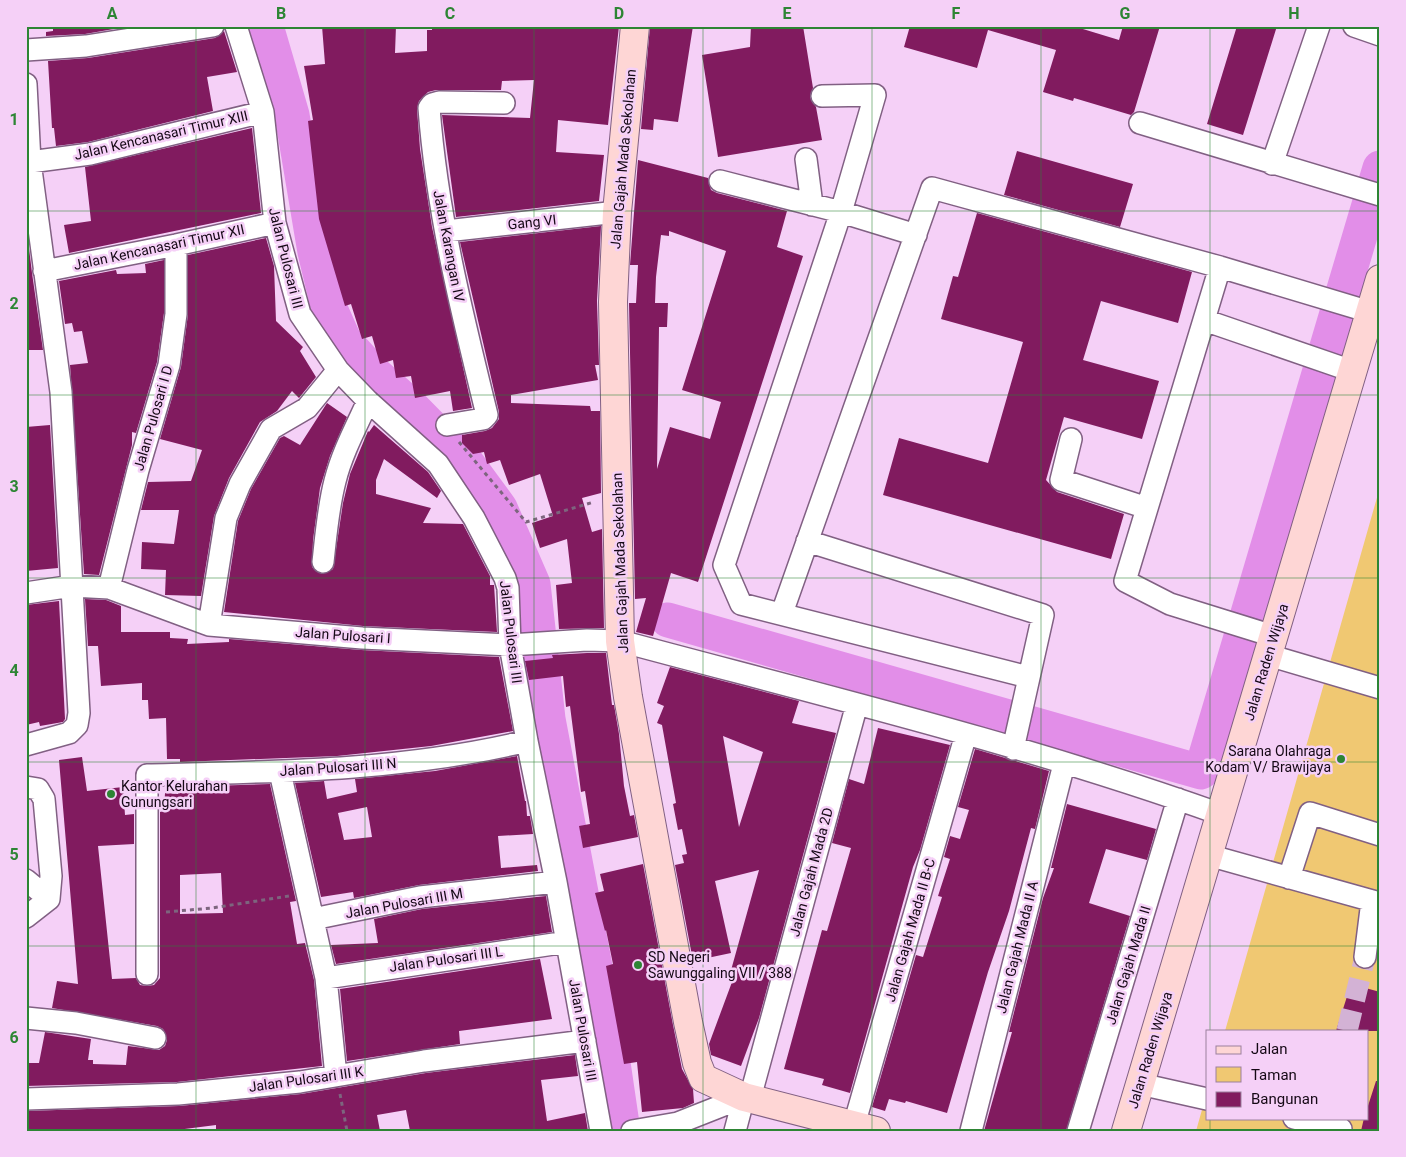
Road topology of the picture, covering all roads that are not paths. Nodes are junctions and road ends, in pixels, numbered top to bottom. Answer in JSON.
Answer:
{"nodes":[{"id":1,"x":213,"y":26,"type":"edge"},
{"id":2,"x":236,"y":26,"type":"edge"},
{"id":3,"x":635,"y":26,"type":"edge"},
{"id":4,"x":1319,"y":26,"type":"edge"},
{"id":5,"x":1354,"y":26,"type":"edge"},
{"id":6,"x":1380,"y":35,"type":"edge"},
{"id":7,"x":26,"y":50,"type":"edge"},
{"id":8,"x":26,"y":84,"type":"edge"},
{"id":9,"x":822,"y":96,"type":"dead end"},
{"id":10,"x":504,"y":103,"type":"dead end"},
{"id":11,"x":262,"y":112,"type":"junction"},
{"id":12,"x":1140,"y":123,"type":"dead end"},
{"id":13,"x":806,"y":158,"type":"dead end"},
{"id":14,"x":30,"y":162,"type":"junction"},
{"id":15,"x":1272,"y":164,"type":"junction"},
{"id":16,"x":720,"y":181,"type":"dead end"},
{"id":17,"x":1380,"y":195,"type":"edge"},
{"id":18,"x":812,"y":204,"type":"junction"},
{"id":19,"x":617,"y":212,"type":"junction"},
{"id":20,"x":841,"y":212,"type":"junction"},
{"id":21,"x":275,"y":223,"type":"junction"},
{"id":22,"x":446,"y":231,"type":"junction"},
{"id":23,"x":916,"y":235,"type":"junction"},
{"id":24,"x":176,"y":245,"type":"junction"},
{"id":25,"x":1220,"y":267,"type":"junction"},
{"id":26,"x":44,"y":271,"type":"junction"},
{"id":27,"x":1380,"y":279,"type":"edge"},
{"id":28,"x":1361,"y":310,"type":"junction"},
{"id":29,"x":1204,"y":320,"type":"junction"},
{"id":30,"x":1344,"y":368,"type":"junction"},
{"id":31,"x":338,"y":370,"type":"junction"},
{"id":32,"x":368,"y":401,"type":"junction"},
{"id":33,"x":447,"y":425,"type":"road end"},
{"id":34,"x":1071,"y":439,"type":"dead end"},
{"id":35,"x":1147,"y":508,"type":"junction"},
{"id":36,"x":807,"y":541,"type":"junction"},
{"id":37,"x":323,"y":562,"type":"dead end"},
{"id":38,"x":72,"y":586,"type":"junction"},
{"id":39,"x":109,"y":588,"type":"junction"},
{"id":40,"x":26,"y":593,"type":"edge"},
{"id":41,"x":782,"y":613,"type":"junction"},
{"id":42,"x":209,"y":625,"type":"junction"},
{"id":43,"x":620,"y":641,"type":"junction"},
{"id":44,"x":1268,"y":641,"type":"junction"},
{"id":45,"x":529,"y":644,"type":"junction"},
{"id":46,"x":1028,"y":677,"type":"junction"},
{"id":47,"x":1380,"y":688,"type":"edge"},
{"id":48,"x":857,"y":704,"type":"junction"},
{"id":49,"x":1017,"y":730,"type":"junction"},
{"id":50,"x":966,"y":734,"type":"junction"},
{"id":51,"x":527,"y":741,"type":"junction"},
{"id":52,"x":26,"y":745,"type":"edge"},
{"id":53,"x":1064,"y":764,"type":"junction"},
{"id":54,"x":280,"y":772,"type":"junction"},
{"id":55,"x":26,"y":787,"type":"edge"},
{"id":56,"x":1178,"y":799,"type":"junction"},
{"id":57,"x":1220,"y":814,"type":"junction"},
{"id":58,"x":1380,"y":834,"type":"edge"},
{"id":59,"x":1208,"y":855,"type":"junction"},
{"id":60,"x":1290,"y":878,"type":"junction"},
{"id":61,"x":26,"y":880,"type":"edge"},
{"id":62,"x":556,"y":882,"type":"junction"},
{"id":63,"x":49,"y":899,"type":"junction"},
{"id":64,"x":1376,"y":902,"type":"edge"},
{"id":65,"x":26,"y":917,"type":"edge"},
{"id":66,"x":313,"y":919,"type":"junction"},
{"id":67,"x":567,"y":942,"type":"junction"},
{"id":68,"x":1365,"y":957,"type":"tunnel mouth"},
{"id":69,"x":147,"y":974,"type":"dead end"},
{"id":70,"x":326,"y":978,"type":"junction"},
{"id":71,"x":26,"y":1018,"type":"edge"},
{"id":72,"x":155,"y":1038,"type":"dead end"},
{"id":73,"x":585,"y":1041,"type":"junction"},
{"id":74,"x":336,"y":1076,"type":"junction"},
{"id":75,"x":1140,"y":1084,"type":"junction"},
{"id":76,"x":747,"y":1098,"type":"junction"},
{"id":77,"x":26,"y":1099,"type":"edge"},
{"id":78,"x":1206,"y":1099,"type":"edge"},
{"id":79,"x":1318,"y":1121,"type":"edge"},
{"id":80,"x":867,"y":1129,"type":"edge"},
{"id":81,"x":601,"y":1131,"type":"edge"},
{"id":82,"x":632,"y":1131,"type":"edge"},
{"id":83,"x":735,"y":1131,"type":"edge"},
{"id":84,"x":971,"y":1131,"type":"edge"},
{"id":85,"x":1078,"y":1131,"type":"edge"},
{"id":86,"x":1126,"y":1131,"type":"edge"},
{"id":87,"x":1341,"y":1131,"type":"edge"}],
"edges":[{"from":1,"to":7,"type":"street"},
{"from":2,"to":11,"type":"street","name":"Jalan Pulosari III"},
{"from":3,"to":19,"type":"street","name":"Jalan Gajah Mada Sekolahan"},
{"from":4,"to":15,"type":"street"},
{"from":5,"to":6,"type":"street"},
{"from":8,"to":14,"type":"street"},
{"from":9,"to":20,"type":"street"},
{"from":10,"to":22,"type":"street","name":"Jalan Karangan IV"},
{"from":11,"to":14,"type":"street","name":"Jalan Kencanasari Timur XIII"},
{"from":11,"to":21,"type":"street","name":"Jalan Pulosari III"},
{"from":12,"to":15,"type":"street"},
{"from":13,"to":18,"type":"street"},
{"from":14,"to":26,"type":"street"},
{"from":15,"to":17,"type":"street"},
{"from":16,"to":18,"type":"street"},
{"from":18,"to":20,"type":"street"},
{"from":19,"to":22,"type":"street","name":"Gang VI"},
{"from":19,"to":43,"type":"street","name":"Jalan Gajah Mada Sekolahan"},
{"from":20,"to":23,"type":"street"},
{"from":20,"to":41,"type":"street"},
{"from":21,"to":24,"type":"street","name":"Jalan Kencanasari Timur XII"},
{"from":21,"to":31,"type":"street","name":"Jalan Pulosari III"},
{"from":22,"to":33,"type":"street","name":"Jalan Karangan IV"},
{"from":23,"to":25,"type":"street"},
{"from":23,"to":36,"type":"street"},
{"from":24,"to":26,"type":"street","name":"Jalan Kencanasari Timur XII"},
{"from":24,"to":39,"type":"street","name":"Jalan Pulosari I D"},
{"from":25,"to":28,"type":"street"},
{"from":25,"to":29,"type":"street"},
{"from":26,"to":38,"type":"street"},
{"from":27,"to":28,"type":"street","name":"Jalan Raden Wijaya"},
{"from":28,"to":30,"type":"street","name":"Jalan Raden Wijaya"},
{"from":29,"to":30,"type":"street"},
{"from":29,"to":35,"type":"street"},
{"from":30,"to":44,"type":"street","name":"Jalan Raden Wijaya"},
{"from":31,"to":32,"type":"street","name":"Jalan Pulosari III"},
{"from":31,"to":42,"type":"street"},
{"from":32,"to":37,"type":"street"},
{"from":32,"to":45,"type":"street","name":"Jalan Pulosari III"},
{"from":34,"to":35,"type":"street"},
{"from":35,"to":44,"type":"street"},
{"from":36,"to":41,"type":"street"},
{"from":36,"to":46,"type":"street"},
{"from":38,"to":39,"type":"street","name":"Jalan Pulosari I"},
{"from":38,"to":40,"type":"street","name":"Jalan Pulosari I"},
{"from":38,"to":52,"type":"street"},
{"from":39,"to":42,"type":"street","name":"Jalan Pulosari I"},
{"from":41,"to":46,"type":"street"},
{"from":42,"to":45,"type":"street","name":"Jalan Pulosari I"},
{"from":43,"to":45,"type":"street","name":"Jalan Pulosari I"},
{"from":43,"to":48,"type":"street","name":"Jalan Pulosari I"},
{"from":43,"to":76,"type":"street","name":"Jalan Gajah Mada Sekolahan"},
{"from":44,"to":47,"type":"street"},
{"from":44,"to":57,"type":"street","name":"Jalan Raden Wijaya"},
{"from":45,"to":51,"type":"street","name":"Jalan Pulosari III"},
{"from":46,"to":49,"type":"street"},
{"from":48,"to":50,"type":"street","name":"Jalan Pulosari I"},
{"from":48,"to":76,"type":"street","name":"Jalan Gajah Mada 2D"},
{"from":49,"to":50,"type":"street","name":"Jalan Pulosari I"},
{"from":49,"to":53,"type":"street","name":"Jalan Pulosari I"},
{"from":50,"to":80,"type":"street","name":"Jalan Gajah Mada II B-C"},
{"from":51,"to":54,"type":"street","name":"Jalan Pulosari III N"},
{"from":51,"to":62,"type":"street","name":"Jalan Pulosari III"},
{"from":53,"to":56,"type":"street","name":"Jalan Pulosari I"},
{"from":53,"to":84,"type":"street","name":"Jalan Gajah Mada II A"},
{"from":54,"to":66,"type":"street"},
{"from":54,"to":69,"type":"street","name":"Jalan Pulosari III N"},
{"from":55,"to":63,"type":"street"},
{"from":56,"to":57,"type":"street","name":"Jalan Pulosari I"},
{"from":56,"to":85,"type":"street","name":"Jalan Gajah Mada II"},
{"from":57,"to":59,"type":"street","name":"Jalan Raden Wijaya"},
{"from":58,"to":60,"type":"street"},
{"from":59,"to":60,"type":"street"},
{"from":59,"to":75,"type":"street","name":"Jalan Raden Wijaya"},
{"from":60,"to":64,"type":"street"},
{"from":61,"to":63,"type":"street"},
{"from":62,"to":66,"type":"street","name":"Jalan Pulosari III M"},
{"from":62,"to":67,"type":"street","name":"Jalan Pulosari III"},
{"from":63,"to":65,"type":"street"},
{"from":64,"to":68,"type":"street"},
{"from":66,"to":70,"type":"street"},
{"from":67,"to":70,"type":"street","name":"Jalan Pulosari III L"},
{"from":67,"to":73,"type":"street","name":"Jalan Pulosari III"},
{"from":70,"to":74,"type":"street"},
{"from":71,"to":72,"type":"street"},
{"from":73,"to":74,"type":"street","name":"Jalan Pulosari III K"},
{"from":73,"to":81,"type":"street","name":"Jalan Pulosari III"},
{"from":74,"to":77,"type":"street","name":"Jalan Pulosari III K"},
{"from":75,"to":78,"type":"street"},
{"from":75,"to":86,"type":"street","name":"Jalan Raden Wijaya"},
{"from":76,"to":80,"type":"street","name":"Jalan Gajah Mada Sekolahan"},
{"from":76,"to":82,"type":"street"},
{"from":76,"to":83,"type":"street","name":"Jalan Gajah Mada 2D"},
{"from":79,"to":87,"type":"street"}]}
